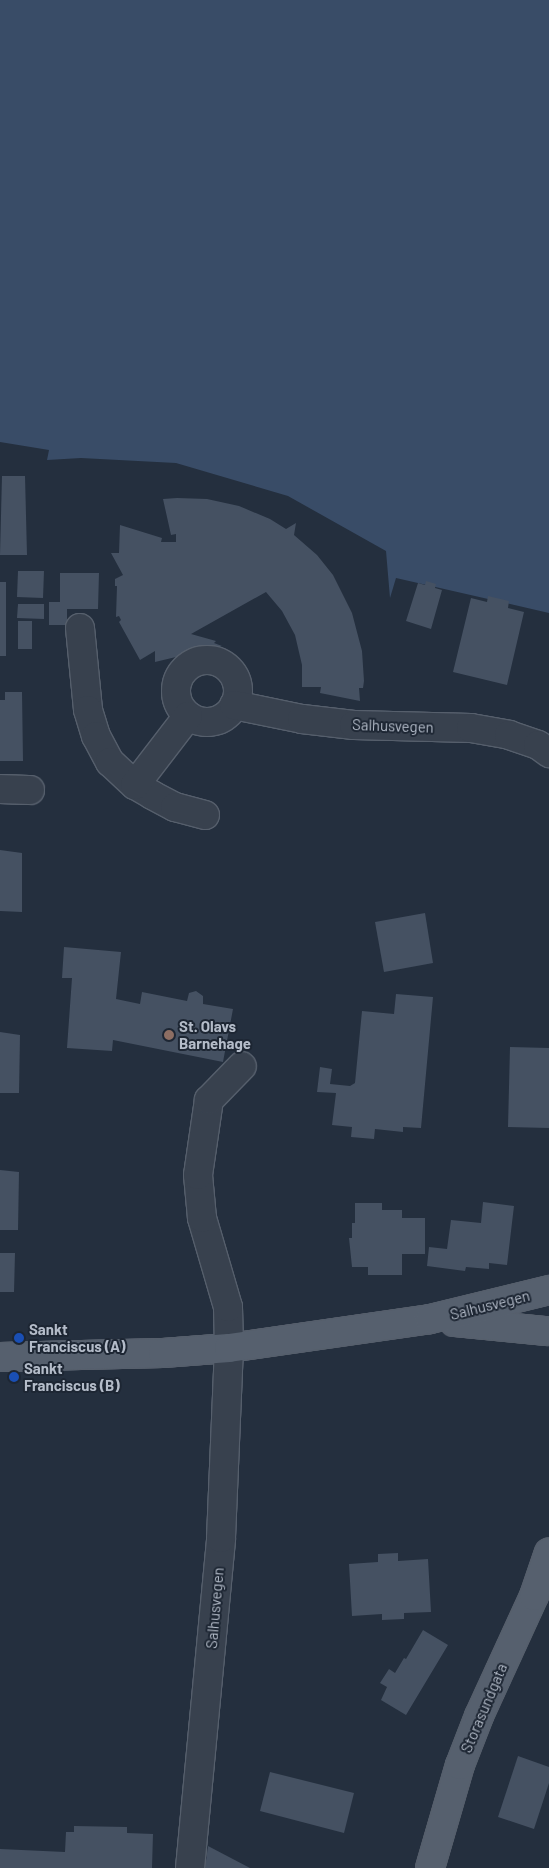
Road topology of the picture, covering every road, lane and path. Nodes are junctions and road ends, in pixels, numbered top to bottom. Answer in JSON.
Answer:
{"nodes":[{"id":1,"x":80,"y":628,"type":"dead end"},
{"id":2,"x":234,"y":705,"type":"junction"},
{"id":3,"x":188,"y":716,"type":"junction"},
{"id":4,"x":549,"y":753,"type":"edge"},
{"id":5,"x":134,"y":785,"type":"junction"},
{"id":6,"x":0,"y":789,"type":"edge"},
{"id":7,"x":30,"y":790,"type":"dead end"},
{"id":8,"x":205,"y":815,"type":"dead end"},
{"id":9,"x":242,"y":1066,"type":"dead end"},
{"id":10,"x":549,"y":1292,"type":"edge"},
{"id":11,"x":430,"y":1319,"type":"junction"},
{"id":12,"x":547,"y":1333,"type":"edge"},
{"id":13,"x":229,"y":1348,"type":"junction"},
{"id":14,"x":0,"y":1357,"type":"edge"},
{"id":15,"x":549,"y":1552,"type":"edge"},
{"id":16,"x":190,"y":1868,"type":"edge"},
{"id":17,"x":430,"y":1868,"type":"edge"}],
"edges":[{"from":1,"to":5,"type":"street"},
{"from":2,"to":3,"type":"street"},
{"from":2,"to":3,"type":"street"},
{"from":2,"to":4,"type":"street","name":"Salhusvegen"},
{"from":3,"to":5,"type":"street"},
{"from":5,"to":8,"type":"street"},
{"from":6,"to":7,"type":"street"},
{"from":9,"to":13,"type":"street"},
{"from":10,"to":11,"type":"main road","name":"Salhusvegen"},
{"from":10,"to":12,"type":"main road"},
{"from":11,"to":12,"type":"main road","name":"Salhusvegen"},
{"from":11,"to":13,"type":"main road","name":"Salhusvegen"},
{"from":13,"to":14,"type":"main road","name":"Salhusvegen"},
{"from":13,"to":16,"type":"street","name":"Salhusvegen"},
{"from":15,"to":17,"type":"main road","name":"Storasundgata"}]}
